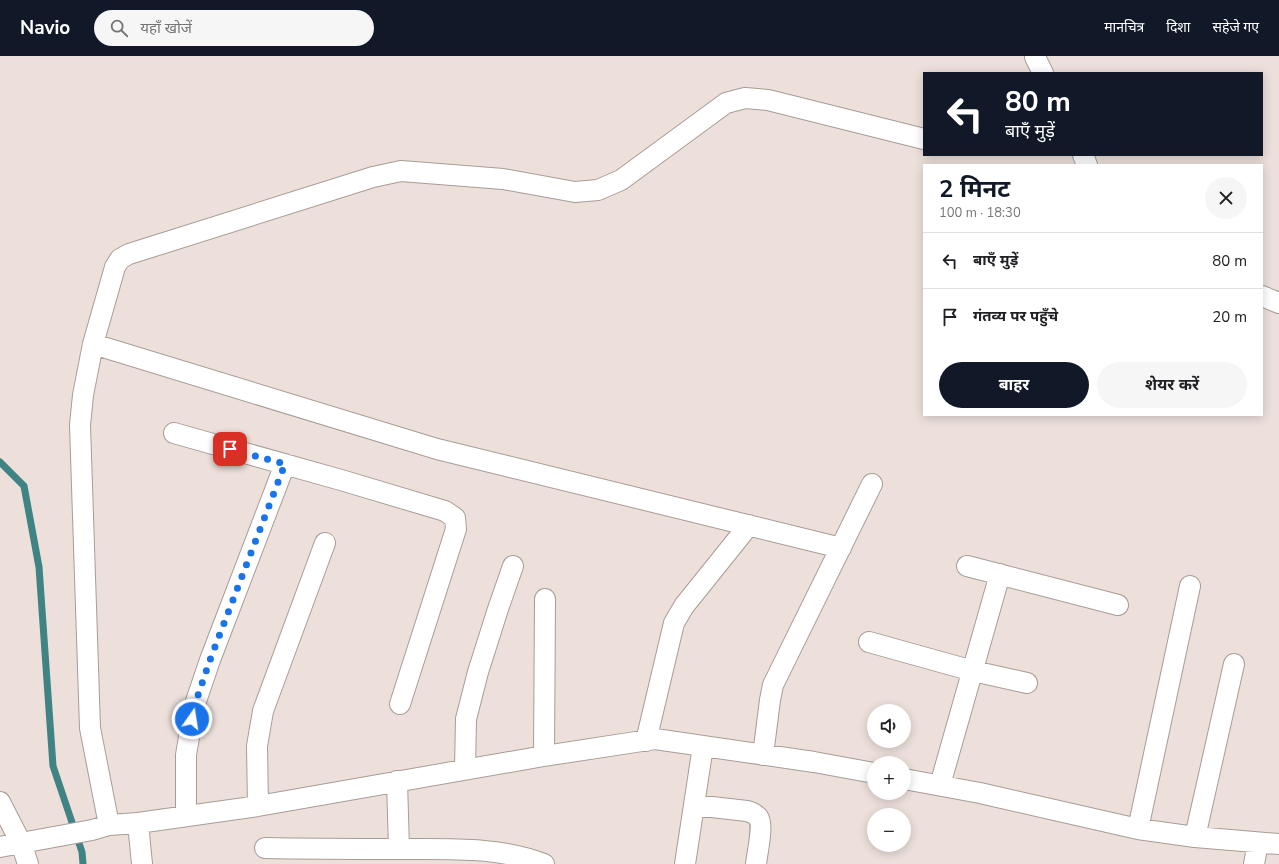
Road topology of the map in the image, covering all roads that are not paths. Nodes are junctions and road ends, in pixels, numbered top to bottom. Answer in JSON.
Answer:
{"nodes":[{"id":1,"x":923,"y":139,"type":"edge"},
{"id":2,"x":1263,"y":296,"type":"edge"},
{"id":3,"x":1279,"y":303,"type":"edge"},
{"id":4,"x":93,"y":344,"type":"junction"},
{"id":5,"x":174,"y":433,"type":"dead end"},
{"id":6,"x":285,"y":464,"type":"junction"},
{"id":7,"x":872,"y":484,"type":"dead end"},
{"id":8,"x":749,"y":525,"type":"junction"},
{"id":9,"x":325,"y":543,"type":"dead end"},
{"id":10,"x":841,"y":548,"type":"junction"},
{"id":11,"x":513,"y":566,"type":"dead end"},
{"id":12,"x":967,"y":566,"type":"dead end"},
{"id":13,"x":1000,"y":574,"type":"junction"},
{"id":14,"x":1190,"y":586,"type":"dead end"},
{"id":15,"x":545,"y":599,"type":"dead end"},
{"id":16,"x":1118,"y":605,"type":"dead end"},
{"id":17,"x":868,"y":642,"type":"dead end"},
{"id":18,"x":1234,"y":664,"type":"dead end"},
{"id":19,"x":973,"y":671,"type":"junction"},
{"id":20,"x":1026,"y":683,"type":"dead end"},
{"id":21,"x":400,"y":704,"type":"dead end"},
{"id":22,"x":646,"y":740,"type":"junction"},
{"id":23,"x":702,"y":746,"type":"junction"},
{"id":24,"x":763,"y":755,"type":"junction"},
{"id":25,"x":544,"y":756,"type":"junction"},
{"id":26,"x":465,"y":770,"type":"junction"},
{"id":27,"x":867,"y":772,"type":"edge"},
{"id":28,"x":911,"y":779,"type":"edge"},
{"id":29,"x":397,"y":781,"type":"junction"},
{"id":30,"x":940,"y":785,"type":"junction"},
{"id":31,"x":0,"y":802,"type":"edge"},
{"id":32,"x":694,"y":805,"type":"junction"},
{"id":33,"x":258,"y":806,"type":"junction"},
{"id":34,"x":186,"y":816,"type":"junction"},
{"id":35,"x":138,"y":823,"type":"junction"},
{"id":36,"x":100,"y":828,"type":"junction"},
{"id":37,"x":1138,"y":829,"type":"junction"},
{"id":38,"x":1195,"y":838,"type":"junction"},
{"id":39,"x":21,"y":843,"type":"junction"},
{"id":40,"x":1258,"y":843,"type":"junction"},
{"id":41,"x":1279,"y":844,"type":"edge"},
{"id":42,"x":0,"y":847,"type":"edge"},
{"id":43,"x":265,"y":848,"type":"dead end"},
{"id":44,"x":399,"y":849,"type":"junction"},
{"id":45,"x":28,"y":864,"type":"edge"},
{"id":46,"x":142,"y":864,"type":"edge"},
{"id":47,"x":544,"y":864,"type":"edge"},
{"id":48,"x":685,"y":864,"type":"edge"},
{"id":49,"x":756,"y":864,"type":"edge"},
{"id":50,"x":1254,"y":864,"type":"edge"}],
"edges":[{"from":1,"to":4,"type":"street"},
{"from":2,"to":3,"type":"street"},
{"from":4,"to":8,"type":"street"},
{"from":4,"to":36,"type":"street"},
{"from":5,"to":6,"type":"street"},
{"from":6,"to":21,"type":"street"},
{"from":6,"to":34,"type":"street"},
{"from":7,"to":10,"type":"street"},
{"from":8,"to":10,"type":"street"},
{"from":8,"to":22,"type":"street"},
{"from":9,"to":33,"type":"street"},
{"from":10,"to":24,"type":"street"},
{"from":11,"to":26,"type":"street"},
{"from":12,"to":13,"type":"street"},
{"from":13,"to":16,"type":"street"},
{"from":13,"to":19,"type":"street"},
{"from":14,"to":37,"type":"street"},
{"from":15,"to":25,"type":"street"},
{"from":17,"to":19,"type":"street"},
{"from":18,"to":38,"type":"street"},
{"from":19,"to":20,"type":"street"},
{"from":19,"to":30,"type":"street"},
{"from":22,"to":23,"type":"street"},
{"from":22,"to":25,"type":"street"},
{"from":23,"to":24,"type":"street"},
{"from":23,"to":32,"type":"street"},
{"from":24,"to":27,"type":"street"},
{"from":25,"to":26,"type":"street"},
{"from":26,"to":29,"type":"street"},
{"from":28,"to":30,"type":"street"},
{"from":29,"to":33,"type":"street"},
{"from":29,"to":44,"type":"street"},
{"from":30,"to":37,"type":"street"},
{"from":31,"to":39,"type":"street"},
{"from":32,"to":48,"type":"street"},
{"from":32,"to":49,"type":"street"},
{"from":33,"to":34,"type":"street"},
{"from":34,"to":35,"type":"street"},
{"from":35,"to":36,"type":"street"},
{"from":35,"to":46,"type":"street"},
{"from":36,"to":39,"type":"street"},
{"from":37,"to":38,"type":"street"},
{"from":38,"to":40,"type":"street"},
{"from":39,"to":42,"type":"street"},
{"from":39,"to":45,"type":"street"},
{"from":40,"to":41,"type":"street"},
{"from":40,"to":50,"type":"street"},
{"from":43,"to":44,"type":"street"},
{"from":44,"to":47,"type":"street"}]}
